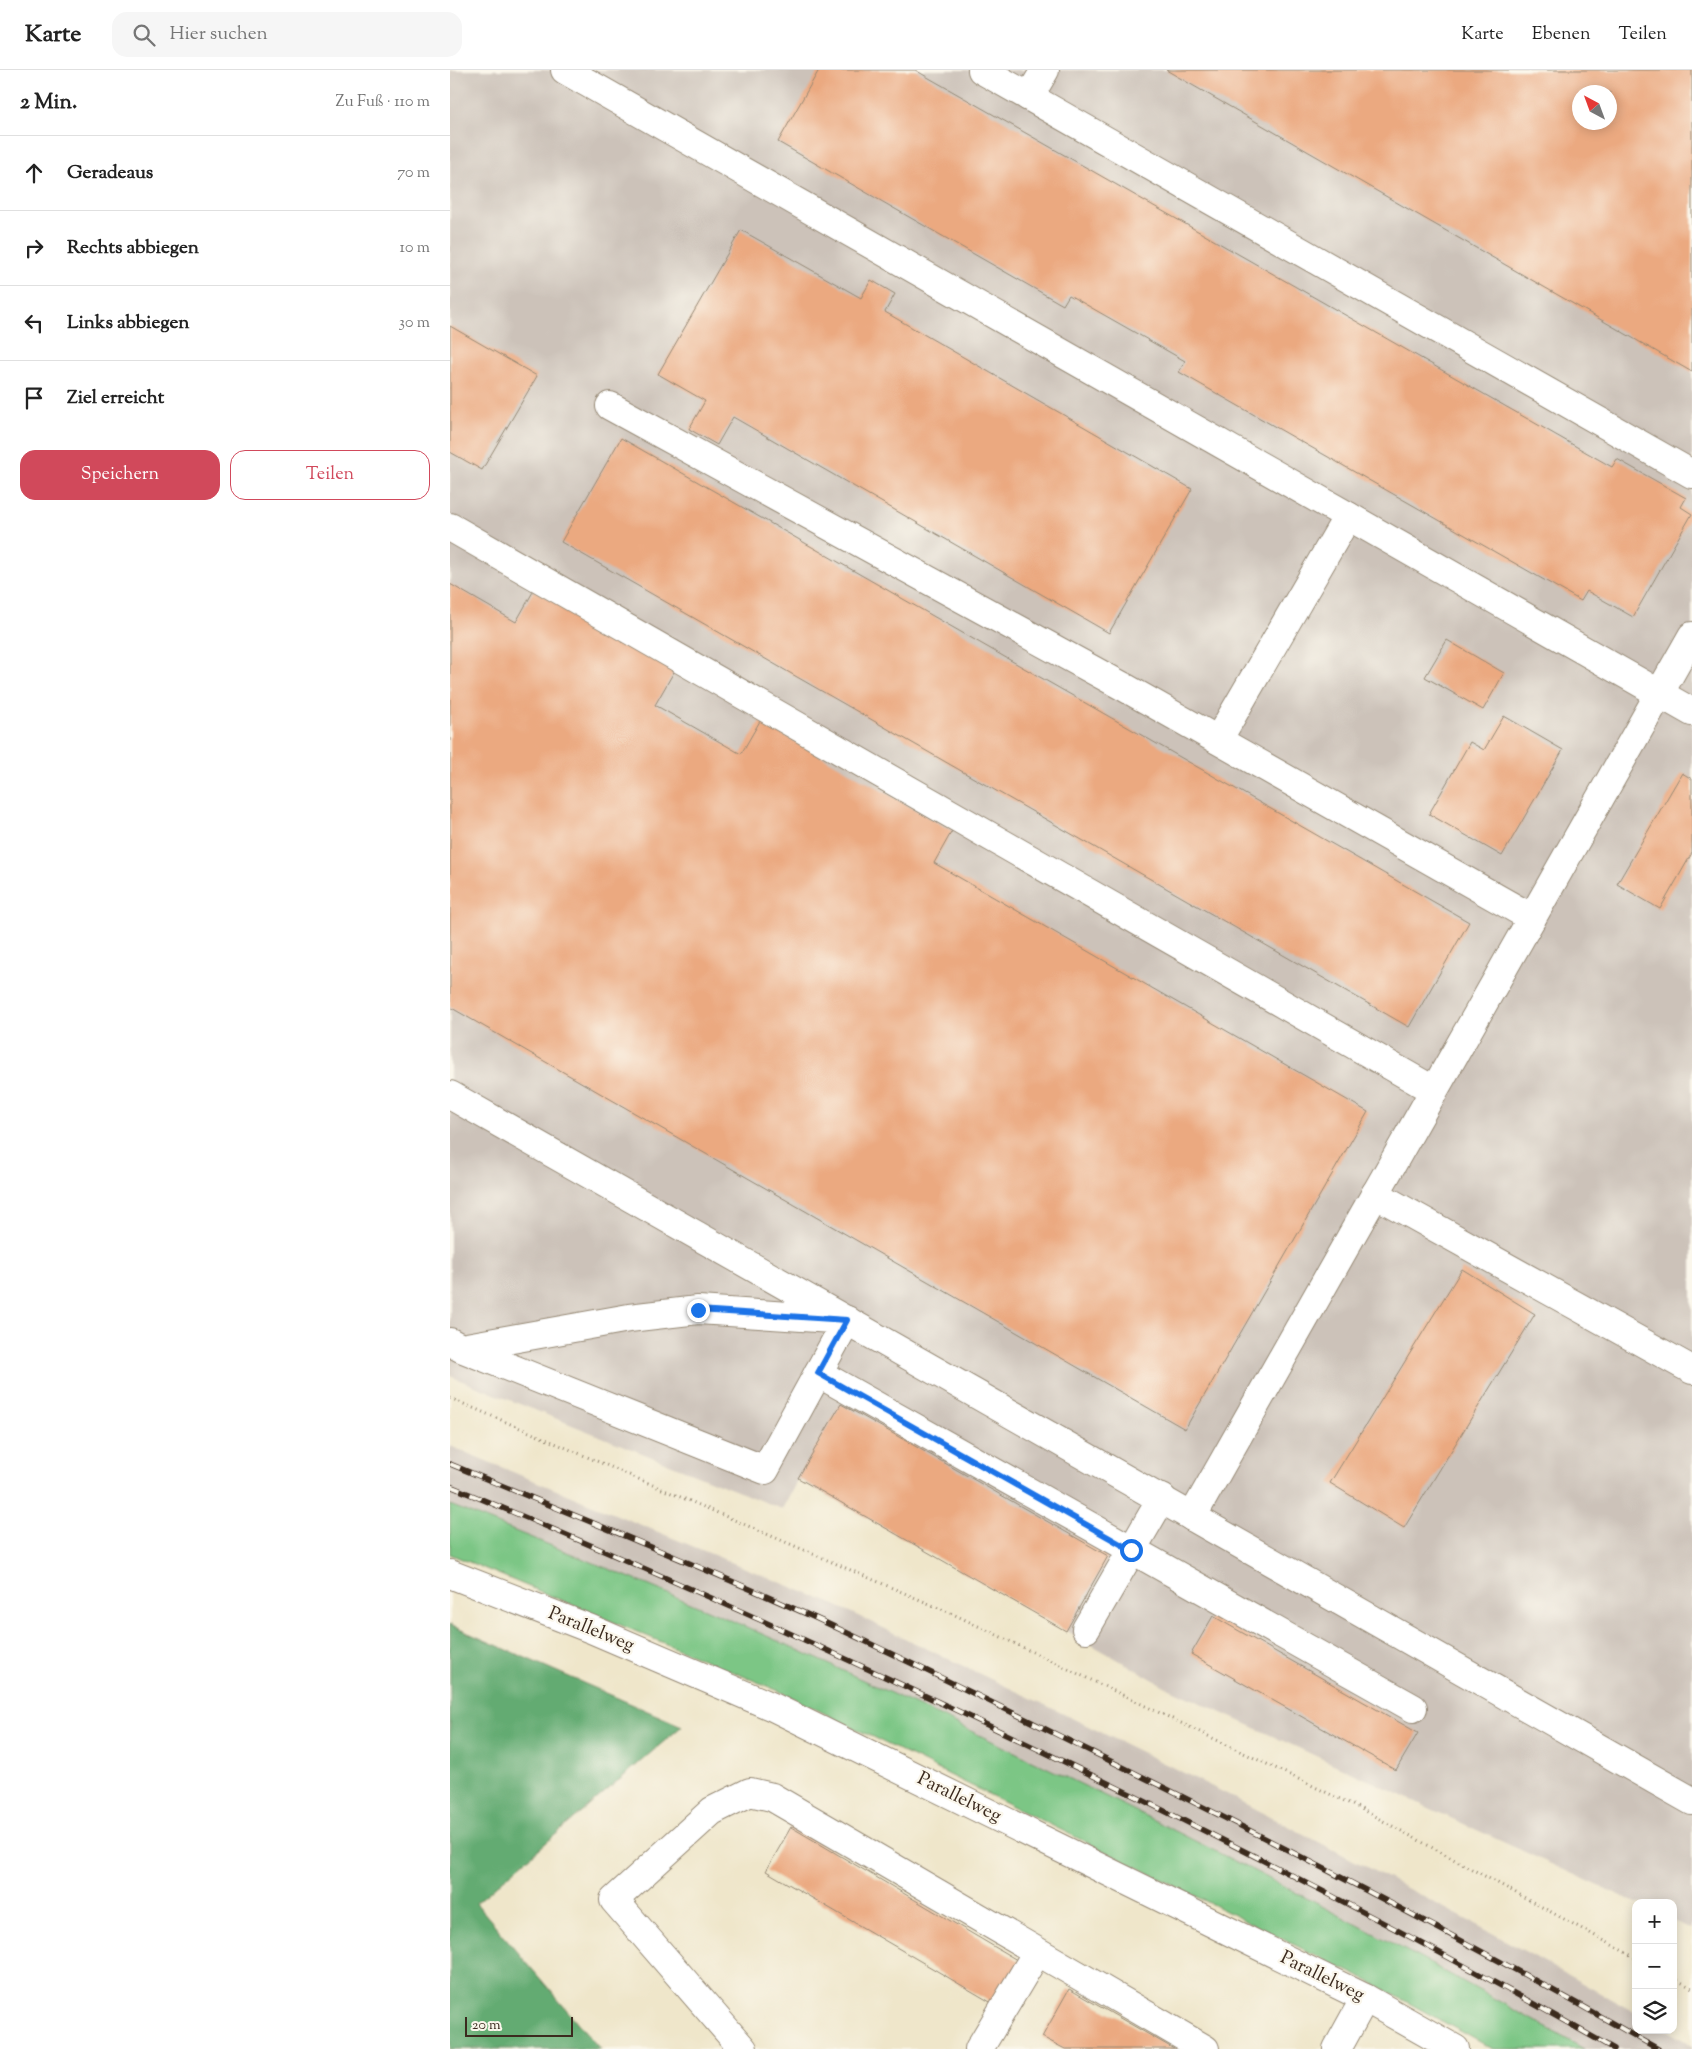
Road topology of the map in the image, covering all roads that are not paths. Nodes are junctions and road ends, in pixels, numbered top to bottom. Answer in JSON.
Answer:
{"nodes":[{"id":1,"x":565,"y":70,"type":"edge"},
{"id":2,"x":982,"y":70,"type":"edge"},
{"id":3,"x":1044,"y":70,"type":"edge"},
{"id":4,"x":1029,"y":97,"type":"junction"},
{"id":5,"x":610,"y":406,"type":"dead end"},
{"id":6,"x":1692,"y":474,"type":"edge"},
{"id":7,"x":1348,"y":516,"type":"junction"},
{"id":8,"x":450,"y":526,"type":"edge"},
{"id":9,"x":1692,"y":636,"type":"edge"},
{"id":10,"x":1659,"y":694,"type":"junction"},
{"id":11,"x":1692,"y":712,"type":"edge"},
{"id":12,"x":1218,"y":740,"type":"junction"},
{"id":13,"x":1532,"y":918,"type":"junction"},
{"id":14,"x":1433,"y":1090,"type":"junction"},
{"id":15,"x":450,"y":1095,"type":"edge"},
{"id":16,"x":1375,"y":1194,"type":"junction"},
{"id":17,"x":847,"y":1320,"type":"junction"},
{"id":18,"x":455,"y":1345,"type":"edge"},
{"id":19,"x":1692,"y":1370,"type":"edge"},
{"id":20,"x":818,"y":1373,"type":"junction"},
{"id":21,"x":1162,"y":1498,"type":"junction"},
{"id":22,"x":1192,"y":1517,"type":"junction"},
{"id":23,"x":1131,"y":1550,"type":"junction"},
{"id":24,"x":450,"y":1574,"type":"edge"},
{"id":25,"x":1086,"y":1629,"type":"dead end"},
{"id":26,"x":1413,"y":1708,"type":"dead end"},
{"id":27,"x":1692,"y":1801,"type":"edge"},
{"id":28,"x":1038,"y":1952,"type":"junction"},
{"id":29,"x":1365,"y":1998,"type":"junction"},
{"id":30,"x":743,"y":2049,"type":"edge"},
{"id":31,"x":978,"y":2049,"type":"edge"},
{"id":32,"x":1205,"y":2049,"type":"edge"},
{"id":33,"x":1337,"y":2049,"type":"edge"},
{"id":34,"x":1456,"y":2049,"type":"edge"}],
"edges":[{"from":1,"to":7,"type":"street"},
{"from":2,"to":4,"type":"street"},
{"from":3,"to":4,"type":"street"},
{"from":4,"to":6,"type":"street"},
{"from":5,"to":12,"type":"street"},
{"from":7,"to":10,"type":"street"},
{"from":7,"to":12,"type":"street"},
{"from":8,"to":14,"type":"street"},
{"from":9,"to":10,"type":"street"},
{"from":10,"to":11,"type":"street"},
{"from":10,"to":13,"type":"street"},
{"from":12,"to":13,"type":"street"},
{"from":13,"to":14,"type":"street"},
{"from":14,"to":16,"type":"street"},
{"from":15,"to":17,"type":"street"},
{"from":16,"to":19,"type":"street"},
{"from":16,"to":22,"type":"street"},
{"from":17,"to":18,"type":"street"},
{"from":17,"to":20,"type":"street"},
{"from":17,"to":21,"type":"street"},
{"from":18,"to":20,"type":"street"},
{"from":20,"to":23,"type":"street"},
{"from":21,"to":22,"type":"street"},
{"from":21,"to":23,"type":"street"},
{"from":22,"to":27,"type":"street"},
{"from":23,"to":25,"type":"street"},
{"from":23,"to":26,"type":"street"},
{"from":24,"to":29,"type":"street","name":"Parallelweg"},
{"from":28,"to":30,"type":"street"},
{"from":28,"to":31,"type":"street"},
{"from":28,"to":32,"type":"street"},
{"from":29,"to":33,"type":"street"},
{"from":29,"to":34,"type":"street","name":"Parallelweg"}]}
